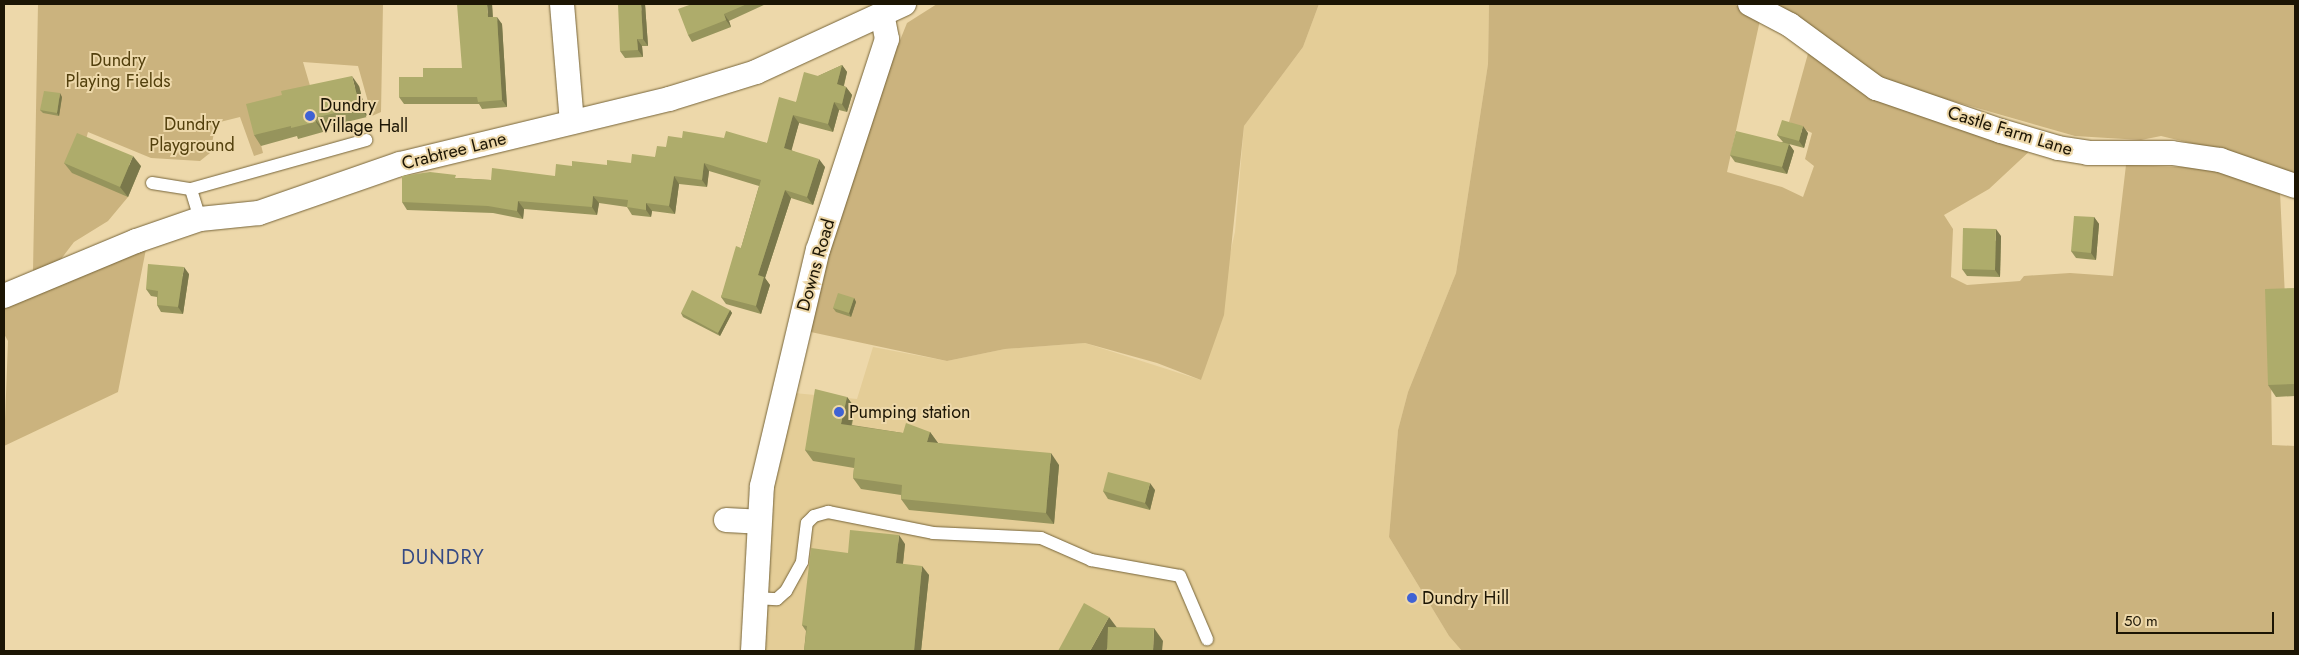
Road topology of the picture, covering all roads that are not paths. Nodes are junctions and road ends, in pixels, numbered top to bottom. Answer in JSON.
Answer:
{"nodes":[{"id":1,"x":562,"y":4,"type":"edge"},
{"id":2,"x":904,"y":4,"type":"edge"},
{"id":3,"x":1750,"y":4,"type":"edge"},
{"id":4,"x":882,"y":14,"type":"junction"},
{"id":5,"x":572,"y":122,"type":"junction"},
{"id":6,"x":366,"y":140,"type":"dead end"},
{"id":7,"x":152,"y":183,"type":"dead end"},
{"id":8,"x":2295,"y":186,"type":"edge"},
{"id":9,"x":191,"y":188,"type":"junction"},
{"id":10,"x":200,"y":219,"type":"junction"},
{"id":11,"x":4,"y":296,"type":"edge"},
{"id":12,"x":726,"y":520,"type":"dead end"},
{"id":13,"x":759,"y":522,"type":"junction"},
{"id":14,"x":755,"y":598,"type":"junction"},
{"id":15,"x":1207,"y":639,"type":"dead end"},
{"id":16,"x":754,"y":651,"type":"edge"}],
"edges":[{"from":1,"to":5,"type":"street"},
{"from":2,"to":4,"type":"street","name":"Crabtree Lane"},
{"from":3,"to":8,"type":"street","name":"Castle Farm Lane"},
{"from":4,"to":5,"type":"street","name":"Crabtree Lane"},
{"from":4,"to":13,"type":"street","name":"Downs Road"},
{"from":5,"to":10,"type":"street","name":"Crabtree Lane"},
{"from":6,"to":9,"type":"lane"},
{"from":7,"to":9,"type":"lane"},
{"from":9,"to":10,"type":"lane"},
{"from":10,"to":11,"type":"street","name":"Crabtree Lane"},
{"from":12,"to":13,"type":"street"},
{"from":13,"to":14,"type":"street","name":"Downs Road"},
{"from":14,"to":15,"type":"lane"},
{"from":14,"to":16,"type":"street","name":"Downs Road"}]}
